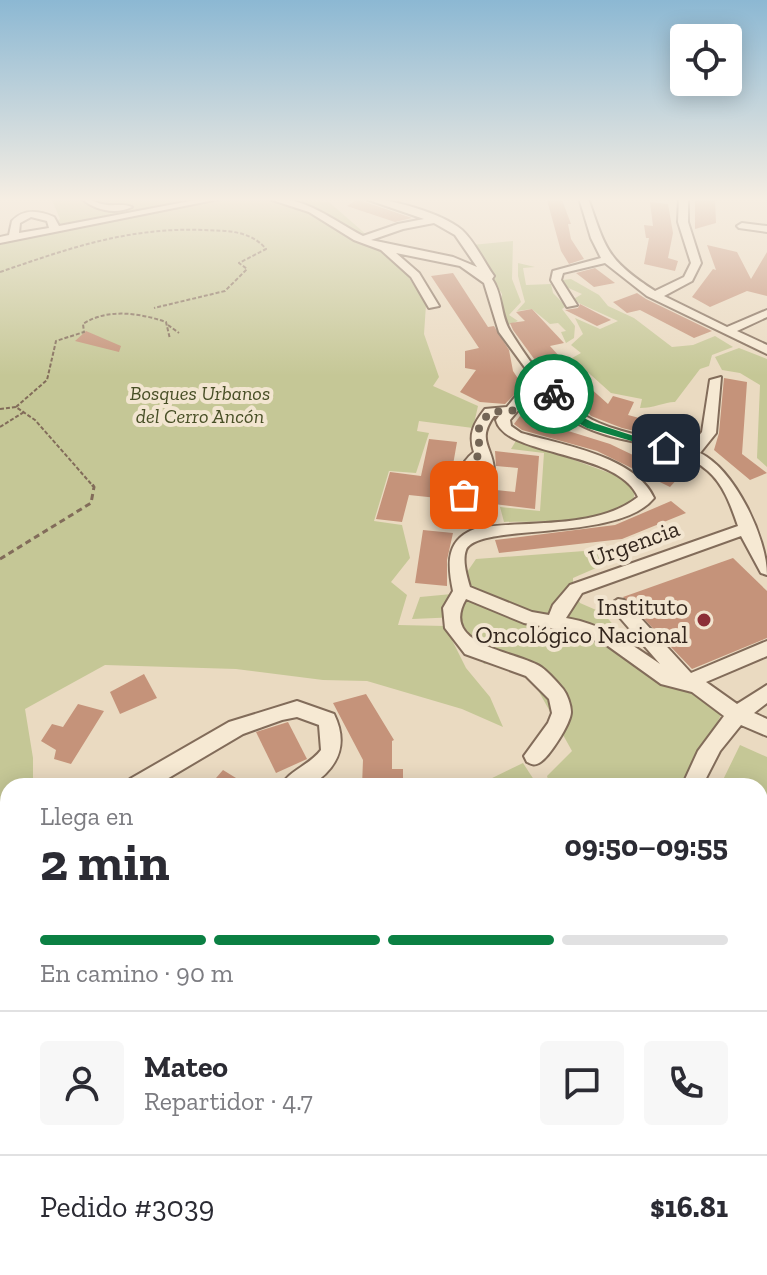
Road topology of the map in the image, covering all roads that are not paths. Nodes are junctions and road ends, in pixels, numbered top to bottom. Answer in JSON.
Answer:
{"nodes":[{"id":1,"x":396,"y":258,"type":"edge"},
{"id":2,"x":437,"y":258,"type":"edge"},
{"id":3,"x":475,"y":258,"type":"edge"},
{"id":4,"x":694,"y":258,"type":"edge"},
{"id":5,"x":608,"y":259,"type":"joint"},
{"id":6,"x":486,"y":279,"type":"junction"},
{"id":7,"x":656,"y":295,"type":"junction"},
{"id":8,"x":571,"y":305,"type":"dead end"},
{"id":9,"x":433,"y":306,"type":"dead end"},
{"id":10,"x":767,"y":313,"type":"edge"},
{"id":11,"x":728,"y":331,"type":"junction"},
{"id":12,"x":767,"y":350,"type":"edge"},
{"id":13,"x":716,"y":380,"type":"dead end"},
{"id":14,"x":550,"y":390,"type":"junction"},
{"id":15,"x":512,"y":411,"type":"junction"},
{"id":16,"x":479,"y":455,"type":"dead end"},
{"id":17,"x":691,"y":455,"type":"junction"},
{"id":18,"x":745,"y":529,"type":"junction"},
{"id":19,"x":767,"y":569,"type":"edge"},
{"id":20,"x":462,"y":591,"type":"junction"},
{"id":21,"x":618,"y":605,"type":"dead end"},
{"id":22,"x":556,"y":623,"type":"junction"},
{"id":23,"x":767,"y":648,"type":"edge"},
{"id":24,"x":688,"y":682,"type":"junction"},
{"id":25,"x":767,"y":693,"type":"edge"},
{"id":26,"x":736,"y":714,"type":"junction"},
{"id":27,"x":767,"y":728,"type":"edge"},
{"id":28,"x":534,"y":756,"type":"dead end"},
{"id":29,"x":151,"y":778,"type":"edge"},
{"id":30,"x":303,"y":778,"type":"edge"},
{"id":31,"x":696,"y":778,"type":"edge"}],
"edges":[{"from":1,"to":9,"type":"street"},
{"from":2,"to":6,"type":"street"},
{"from":3,"to":6,"type":"street"},
{"from":4,"to":7,"type":"street"},
{"from":5,"to":7,"type":"street"},
{"from":5,"to":8,"type":"street"},
{"from":6,"to":14,"type":"street"},
{"from":7,"to":11,"type":"street"},
{"from":10,"to":11,"type":"street"},
{"from":11,"to":12,"type":"street"},
{"from":13,"to":17,"type":"street"},
{"from":14,"to":15,"type":"street"},
{"from":14,"to":17,"type":"street"},
{"from":15,"to":16,"type":"street"},
{"from":15,"to":20,"type":"street"},
{"from":17,"to":18,"type":"street"},
{"from":18,"to":19,"type":"street"},
{"from":18,"to":22,"type":"street","name":"Urgencia"},
{"from":20,"to":22,"type":"street"},
{"from":20,"to":28,"type":"street"},
{"from":21,"to":24,"type":"street"},
{"from":22,"to":24,"type":"street"},
{"from":23,"to":24,"type":"street"},
{"from":24,"to":26,"type":"street"},
{"from":25,"to":26,"type":"street"},
{"from":26,"to":27,"type":"street"},
{"from":26,"to":31,"type":"street"},
{"from":29,"to":30,"type":"street"}]}
